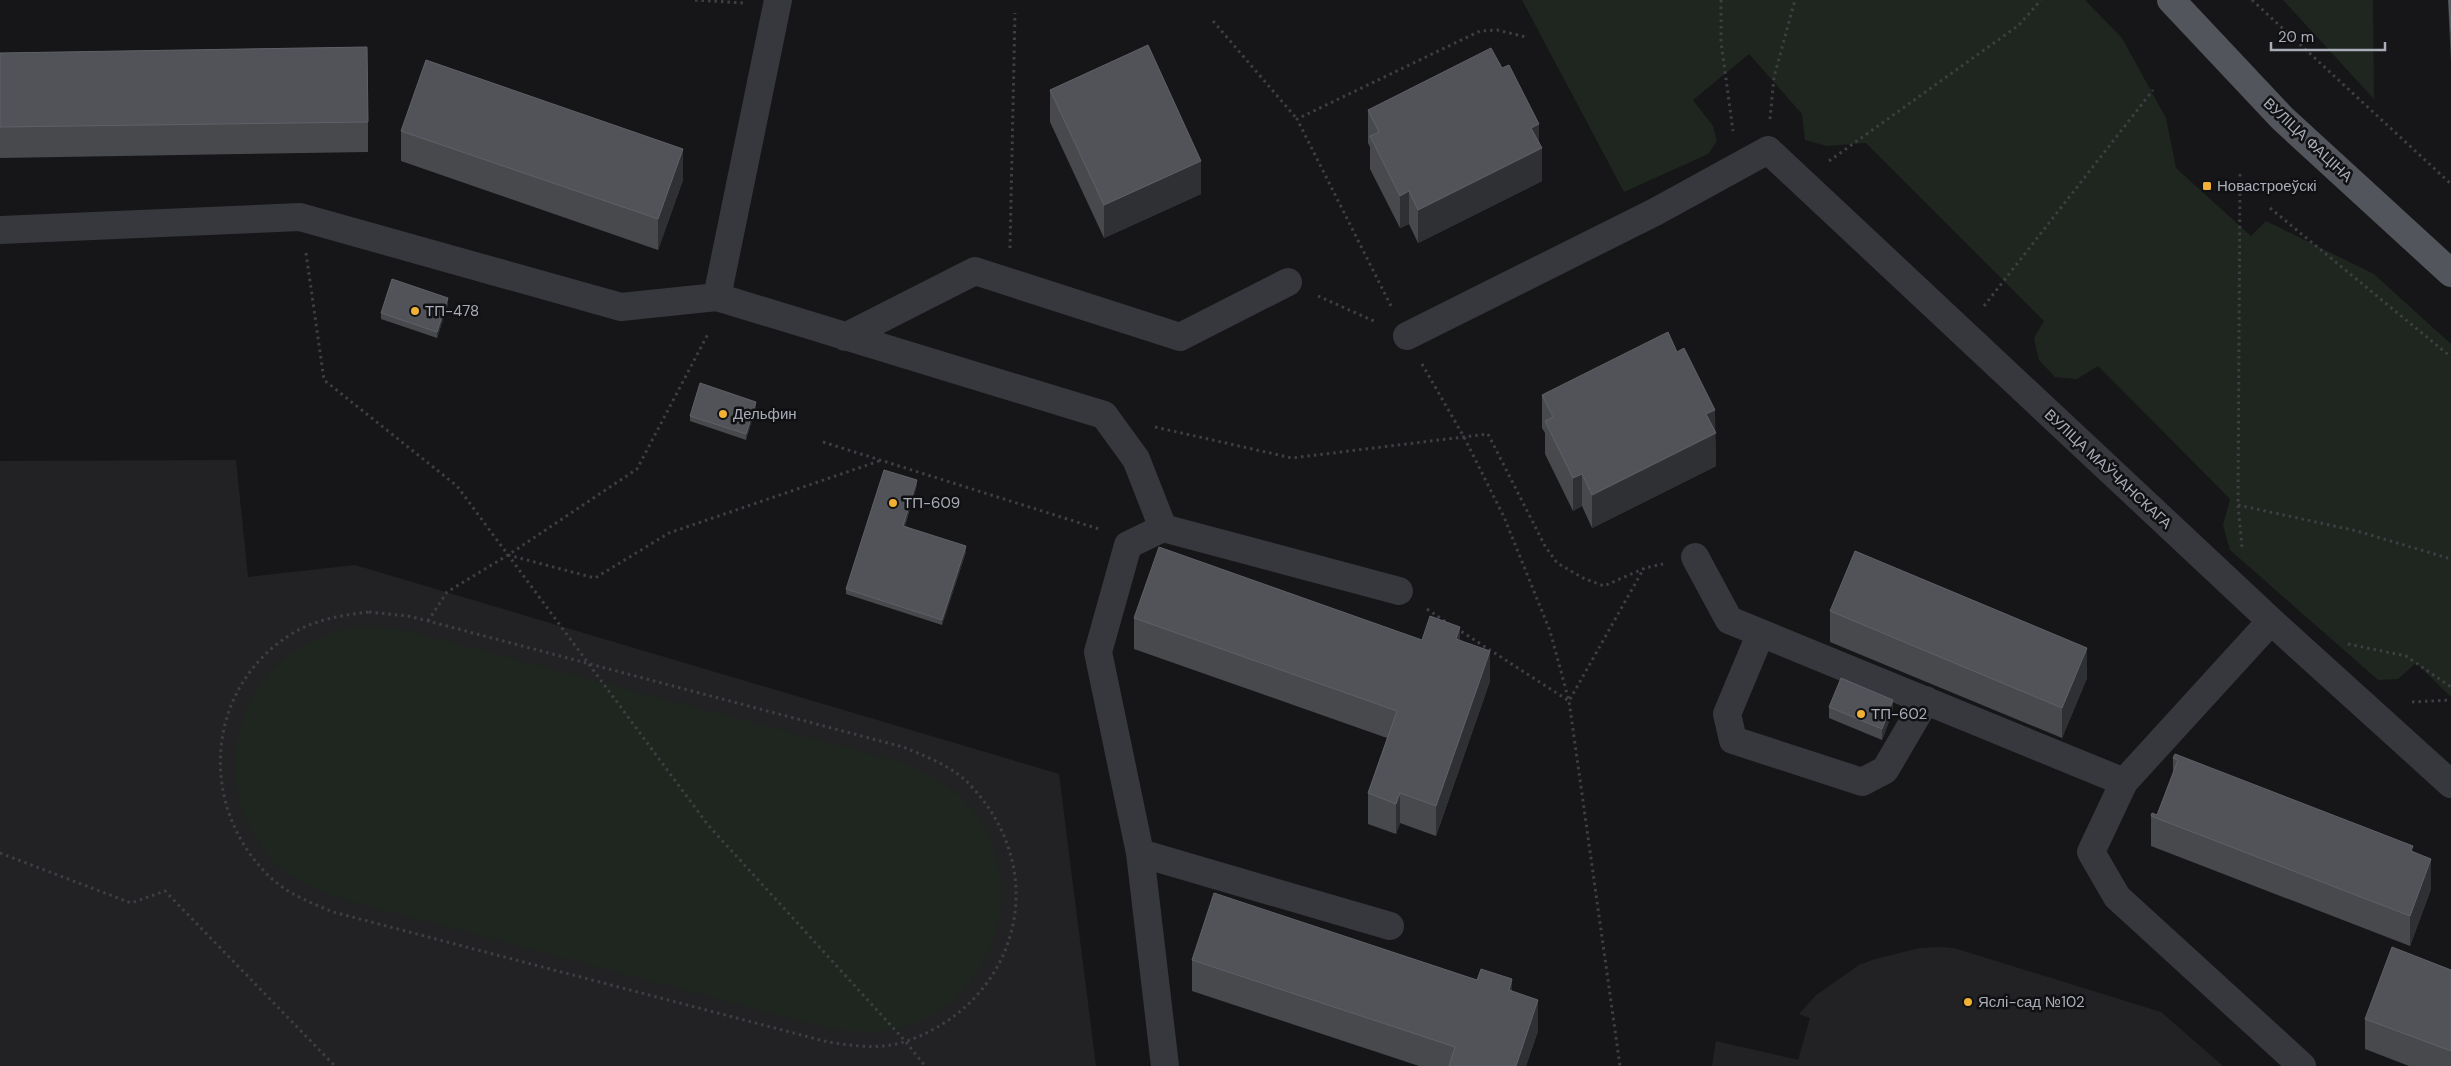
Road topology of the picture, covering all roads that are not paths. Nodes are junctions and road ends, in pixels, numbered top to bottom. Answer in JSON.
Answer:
{"nodes":[{"id":1,"x":2172,"y":0,"type":"edge"},
{"id":2,"x":778,"y":2,"type":"edge"},
{"id":3,"x":0,"y":230,"type":"edge"},
{"id":4,"x":2451,"y":272,"type":"edge"},
{"id":5,"x":1288,"y":282,"type":"road end"},
{"id":6,"x":721,"y":299,"type":"junction"},
{"id":7,"x":1406,"y":336,"type":"road end"},
{"id":8,"x":844,"y":337,"type":"junction"},
{"id":9,"x":1164,"y":528,"type":"junction"},
{"id":10,"x":1695,"y":556,"type":"road end"},
{"id":11,"x":1399,"y":591,"type":"road end"},
{"id":12,"x":2271,"y":620,"type":"junction"},
{"id":13,"x":1760,"y":634,"type":"junction"},
{"id":14,"x":1926,"y":700,"type":"junction"},
{"id":15,"x":2124,"y":782,"type":"junction"},
{"id":16,"x":2451,"y":784,"type":"edge"},
{"id":17,"x":1140,"y":853,"type":"junction"},
{"id":18,"x":1390,"y":926,"type":"dead end"},
{"id":19,"x":1165,"y":1066,"type":"edge"},
{"id":20,"x":2302,"y":1066,"type":"edge"}],
"edges":[{"from":1,"to":4,"type":"main road","name":"ВУЛІЦА ФАЦІНА"},
{"from":2,"to":6,"type":"lane"},
{"from":3,"to":6,"type":"lane"},
{"from":5,"to":8,"type":"lane"},
{"from":6,"to":8,"type":"lane"},
{"from":7,"to":12,"type":"lane","name":"ВУЛІЦА МАЎЧАНСКАГА"},
{"from":8,"to":9,"type":"lane"},
{"from":9,"to":11,"type":"lane"},
{"from":9,"to":17,"type":"lane"},
{"from":10,"to":13,"type":"lane"},
{"from":12,"to":15,"type":"lane"},
{"from":12,"to":16,"type":"lane","name":"ВУЛІЦА МАЎЧАНСКАГА"},
{"from":13,"to":14,"type":"lane"},
{"from":13,"to":14,"type":"lane"},
{"from":14,"to":15,"type":"lane"},
{"from":15,"to":20,"type":"lane"},
{"from":17,"to":18,"type":"lane"},
{"from":17,"to":19,"type":"lane"}]}
